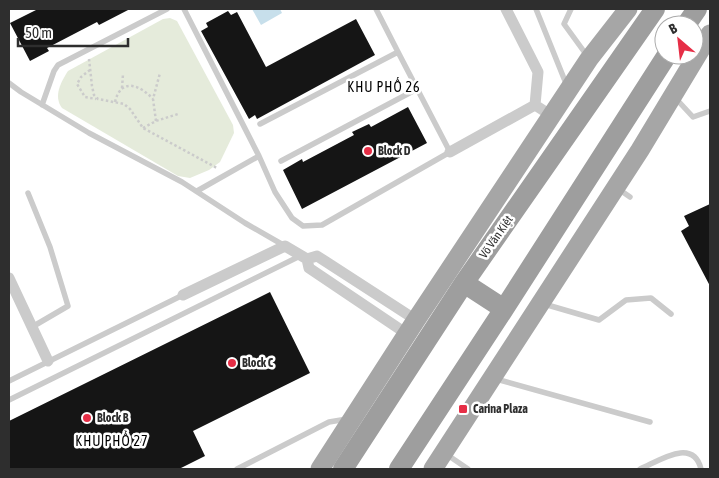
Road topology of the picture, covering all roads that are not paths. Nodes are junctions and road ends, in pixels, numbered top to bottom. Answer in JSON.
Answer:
{"nodes":[{"id":1,"x":167,"y":9,"type":"edge"},
{"id":2,"x":184,"y":9,"type":"edge"},
{"id":3,"x":376,"y":9,"type":"edge"},
{"id":4,"x":506,"y":9,"type":"edge"},
{"id":5,"x":536,"y":9,"type":"edge"},
{"id":6,"x":571,"y":9,"type":"edge"},
{"id":7,"x":613,"y":9,"type":"edge"},
{"id":8,"x":628,"y":9,"type":"edge"},
{"id":9,"x":655,"y":9,"type":"edge"},
{"id":10,"x":710,"y":34,"type":"edge"},
{"id":11,"x":398,"y":52,"type":"junction"},
{"id":12,"x":589,"y":59,"type":"junction"},
{"id":13,"x":710,"y":60,"type":"edge"},
{"id":14,"x":661,"y":65,"type":"edge"},
{"id":15,"x":9,"y":83,"type":"edge"},
{"id":16,"x":417,"y":89,"type":"junction"},
{"id":17,"x":568,"y":90,"type":"junction"},
{"id":18,"x":680,"y":103,"type":"junction"},
{"id":19,"x":535,"y":104,"type":"junction"},
{"id":20,"x":42,"y":105,"type":"junction"},
{"id":21,"x":710,"y":111,"type":"edge"},
{"id":22,"x":552,"y":116,"type":"junction"},
{"id":23,"x":260,"y":124,"type":"dead end"},
{"id":24,"x":640,"y":150,"type":"junction"},
{"id":25,"x":450,"y":152,"type":"junction"},
{"id":26,"x":259,"y":156,"type":"junction"},
{"id":27,"x":280,"y":161,"type":"dead end"},
{"id":28,"x":197,"y":191,"type":"junction"},
{"id":29,"x":28,"y":193,"type":"dead end"},
{"id":30,"x":285,"y":246,"type":"junction"},
{"id":31,"x":304,"y":257,"type":"junction"},
{"id":32,"x":9,"y":278,"type":"edge"},
{"id":33,"x":464,"y":283,"type":"junction"},
{"id":34,"x":183,"y":295,"type":"joint"},
{"id":35,"x":390,"y":303,"type":"junction"},
{"id":36,"x":540,"y":303,"type":"junction"},
{"id":37,"x":504,"y":310,"type":"junction"},
{"id":38,"x":671,"y":314,"type":"dead end"},
{"id":39,"x":381,"y":316,"type":"junction"},
{"id":40,"x":32,"y":327,"type":"junction"},
{"id":41,"x":412,"y":327,"type":"junction"},
{"id":42,"x":48,"y":361,"type":"junction"},
{"id":43,"x":492,"y":377,"type":"junction"},
{"id":44,"x":9,"y":381,"type":"edge"},
{"id":45,"x":9,"y":400,"type":"edge"},
{"id":46,"x":354,"y":417,"type":"junction"},
{"id":47,"x":650,"y":422,"type":"dead end"},
{"id":48,"x":444,"y":453,"type":"junction"},
{"id":49,"x":237,"y":469,"type":"edge"},
{"id":50,"x":320,"y":469,"type":"edge"},
{"id":51,"x":343,"y":469,"type":"edge"},
{"id":52,"x":399,"y":469,"type":"edge"},
{"id":53,"x":433,"y":469,"type":"edge"},
{"id":54,"x":468,"y":469,"type":"edge"},
{"id":55,"x":640,"y":469,"type":"edge"},
{"id":56,"x":700,"y":469,"type":"edge"}],
"edges":[{"from":1,"to":20,"type":"lane"},
{"from":2,"to":26,"type":"lane"},
{"from":3,"to":11,"type":"lane"},
{"from":4,"to":19,"type":"street"},
{"from":5,"to":17,"type":"lane"},
{"from":6,"to":12,"type":"lane"},
{"from":7,"to":12,"type":"main road"},
{"from":8,"to":12,"type":"main road","name":"Võ Văn Kiệt"},
{"from":9,"to":33,"type":"highway","name":"Võ Văn Kiệt"},
{"from":10,"to":24,"type":"main road"},
{"from":11,"to":16,"type":"lane"},
{"from":11,"to":23,"type":"lane"},
{"from":12,"to":17,"type":"main road","name":"Võ Văn Kiệt"},
{"from":13,"to":18,"type":"main road"},
{"from":14,"to":37,"type":"highway"},
{"from":15,"to":20,"type":"lane"},
{"from":16,"to":25,"type":"lane"},
{"from":16,"to":27,"type":"lane"},
{"from":17,"to":22,"type":"main road","name":"Võ Văn Kiệt"},
{"from":18,"to":21,"type":"lane"},
{"from":18,"to":24,"type":"main road"},
{"from":19,"to":22,"type":"street"},
{"from":19,"to":25,"type":"street"},
{"from":20,"to":28,"type":"lane"},
{"from":22,"to":41,"type":"main road","name":"Võ Văn Kiệt"},
{"from":24,"to":36,"type":"main road"},
{"from":25,"to":26,"type":"lane"},
{"from":26,"to":28,"type":"lane"},
{"from":28,"to":30,"type":"lane"},
{"from":29,"to":40,"type":"lane"},
{"from":30,"to":31,"type":"street"},
{"from":30,"to":34,"type":"street"},
{"from":31,"to":35,"type":"street"},
{"from":31,"to":39,"type":"street"},
{"from":31,"to":45,"type":"lane"},
{"from":32,"to":40,"type":"street"},
{"from":33,"to":37,"type":"highway"},
{"from":33,"to":51,"type":"highway","name":"Võ Văn Kiệt"},
{"from":34,"to":42,"type":"lane"},
{"from":35,"to":39,"type":"street"},
{"from":35,"to":41,"type":"street"},
{"from":36,"to":38,"type":"lane"},
{"from":36,"to":43,"type":"main road"},
{"from":37,"to":52,"type":"highway"},
{"from":39,"to":41,"type":"street"},
{"from":40,"to":42,"type":"street"},
{"from":41,"to":46,"type":"main road","name":"Võ Văn Kiệt"},
{"from":42,"to":44,"type":"lane"},
{"from":43,"to":47,"type":"lane"},
{"from":43,"to":48,"type":"main road"},
{"from":46,"to":49,"type":"lane"},
{"from":46,"to":50,"type":"main road","name":"Võ Văn Kiệt"},
{"from":48,"to":53,"type":"main road"},
{"from":48,"to":54,"type":"lane"},
{"from":55,"to":56,"type":"lane"}]}
